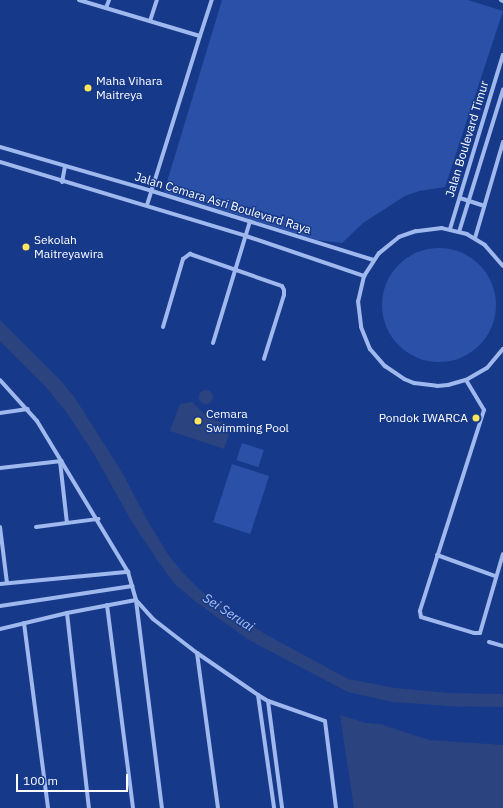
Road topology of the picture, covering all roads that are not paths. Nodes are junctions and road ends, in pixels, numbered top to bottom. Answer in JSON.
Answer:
{"nodes":[{"id":1,"x":79,"y":0,"type":"edge"},
{"id":2,"x":108,"y":0,"type":"edge"},
{"id":3,"x":157,"y":0,"type":"edge"},
{"id":4,"x":212,"y":0,"type":"edge"},
{"id":5,"x":106,"y":8,"type":"junction"},
{"id":6,"x":150,"y":21,"type":"junction"},
{"id":7,"x":200,"y":36,"type":"junction"},
{"id":8,"x":503,"y":55,"type":"edge"},
{"id":9,"x":503,"y":90,"type":"edge"},
{"id":10,"x":503,"y":142,"type":"edge"},
{"id":11,"x":0,"y":148,"type":"edge"},
{"id":12,"x":0,"y":162,"type":"edge"},
{"id":13,"x":65,"y":167,"type":"junction"},
{"id":14,"x":62,"y":182,"type":"junction"},
{"id":15,"x":152,"y":190,"type":"junction"},
{"id":16,"x":460,"y":198,"type":"junction"},
{"id":17,"x":469,"y":200,"type":"junction"},
{"id":18,"x":146,"y":206,"type":"junction"},
{"id":19,"x":484,"y":206,"type":"junction"},
{"id":20,"x":250,"y":221,"type":"junction"},
{"id":21,"x":450,"y":229,"type":"junction"},
{"id":22,"x":459,"y":232,"type":"junction"},
{"id":23,"x":246,"y":236,"type":"junction"},
{"id":24,"x":475,"y":238,"type":"junction"},
{"id":25,"x":373,"y":260,"type":"junction"},
{"id":26,"x":503,"y":266,"type":"edge"},
{"id":27,"x":236,"y":270,"type":"junction"},
{"id":28,"x":364,"y":276,"type":"junction"},
{"id":29,"x":163,"y":327,"type":"dead end"},
{"id":30,"x":213,"y":343,"type":"dead end"},
{"id":31,"x":503,"y":350,"type":"edge"},
{"id":32,"x":264,"y":359,"type":"dead end"},
{"id":33,"x":0,"y":380,"type":"edge"},
{"id":34,"x":466,"y":380,"type":"junction"},
{"id":35,"x":28,"y":409,"type":"junction"},
{"id":36,"x":0,"y":413,"type":"edge"},
{"id":37,"x":61,"y":461,"type":"junction"},
{"id":38,"x":0,"y":468,"type":"edge"},
{"id":39,"x":98,"y":519,"type":"junction"},
{"id":40,"x":67,"y":523,"type":"junction"},
{"id":41,"x":0,"y":527,"type":"edge"},
{"id":42,"x":36,"y":527,"type":"dead end"},
{"id":43,"x":503,"y":554,"type":"edge"},
{"id":44,"x":437,"y":556,"type":"junction"},
{"id":45,"x":128,"y":572,"type":"junction"},
{"id":46,"x":496,"y":576,"type":"junction"},
{"id":47,"x":7,"y":583,"type":"junction"},
{"id":48,"x":0,"y":584,"type":"edge"},
{"id":49,"x":133,"y":586,"type":"junction"},
{"id":50,"x":136,"y":600,"type":"junction"},
{"id":51,"x":107,"y":605,"type":"junction"},
{"id":52,"x":0,"y":606,"type":"edge"},
{"id":53,"x":67,"y":613,"type":"junction"},
{"id":54,"x":24,"y":623,"type":"junction"},
{"id":55,"x":0,"y":629,"type":"edge"},
{"id":56,"x":489,"y":642,"type":"dead end"},
{"id":57,"x":503,"y":646,"type":"edge"},
{"id":58,"x":197,"y":653,"type":"junction"},
{"id":59,"x":258,"y":695,"type":"junction"},
{"id":60,"x":268,"y":701,"type":"junction"},
{"id":61,"x":48,"y":808,"type":"edge"},
{"id":62,"x":89,"y":808,"type":"edge"},
{"id":63,"x":133,"y":808,"type":"edge"},
{"id":64,"x":162,"y":808,"type":"edge"},
{"id":65,"x":218,"y":808,"type":"edge"},
{"id":66,"x":274,"y":808,"type":"edge"},
{"id":67,"x":282,"y":808,"type":"edge"},
{"id":68,"x":336,"y":808,"type":"edge"}],
"edges":[{"from":1,"to":5,"type":"street"},
{"from":2,"to":5,"type":"street"},
{"from":3,"to":6,"type":"street"},
{"from":4,"to":7,"type":"street"},
{"from":5,"to":6,"type":"street"},
{"from":6,"to":7,"type":"street"},
{"from":7,"to":15,"type":"street"},
{"from":8,"to":16,"type":"street","name":"Jalan Boulevard Timur"},
{"from":9,"to":17,"type":"street","name":"Jalan Boulevard Timur"},
{"from":10,"to":19,"type":"street"},
{"from":11,"to":13,"type":"street","name":"Jalan Cemara Asri Boulevard Raya"},
{"from":12,"to":14,"type":"street","name":"Jalan Cemara Asri Boulevard Raya"},
{"from":13,"to":14,"type":"street"},
{"from":13,"to":15,"type":"street","name":"Jalan Cemara Asri Boulevard Raya"},
{"from":14,"to":18,"type":"street","name":"Jalan Cemara Asri Boulevard Raya"},
{"from":15,"to":18,"type":"street"},
{"from":15,"to":20,"type":"street","name":"Jalan Cemara Asri Boulevard Raya"},
{"from":16,"to":17,"type":"street"},
{"from":16,"to":21,"type":"street","name":"Jalan Boulevard Timur"},
{"from":17,"to":19,"type":"street"},
{"from":17,"to":22,"type":"street","name":"Jalan Boulevard Timur"},
{"from":18,"to":23,"type":"street","name":"Jalan Cemara Asri Boulevard Raya"},
{"from":19,"to":24,"type":"street"},
{"from":20,"to":23,"type":"street"},
{"from":20,"to":25,"type":"street","name":"Jalan Cemara Asri Boulevard Raya"},
{"from":21,"to":22,"type":"street"},
{"from":21,"to":25,"type":"street"},
{"from":22,"to":24,"type":"street"},
{"from":23,"to":27,"type":"street"},
{"from":23,"to":28,"type":"street","name":"Jalan Cemara Asri Boulevard Raya"},
{"from":24,"to":26,"type":"street"},
{"from":25,"to":28,"type":"street"},
{"from":27,"to":29,"type":"street"},
{"from":27,"to":30,"type":"street"},
{"from":27,"to":32,"type":"street"},
{"from":28,"to":34,"type":"street"},
{"from":31,"to":34,"type":"street"},
{"from":33,"to":35,"type":"street"},
{"from":34,"to":44,"type":"street"},
{"from":35,"to":36,"type":"street"},
{"from":35,"to":37,"type":"street"},
{"from":37,"to":38,"type":"street"},
{"from":37,"to":39,"type":"street"},
{"from":37,"to":40,"type":"street"},
{"from":39,"to":40,"type":"street"},
{"from":39,"to":45,"type":"street"},
{"from":40,"to":42,"type":"street"},
{"from":41,"to":47,"type":"street"},
{"from":43,"to":46,"type":"street"},
{"from":44,"to":46,"type":"street"},
{"from":44,"to":46,"type":"street"},
{"from":45,"to":47,"type":"street"},
{"from":45,"to":49,"type":"street"},
{"from":47,"to":48,"type":"street"},
{"from":49,"to":50,"type":"street"},
{"from":49,"to":52,"type":"street"},
{"from":50,"to":51,"type":"street"},
{"from":50,"to":58,"type":"street"},
{"from":50,"to":64,"type":"street"},
{"from":51,"to":53,"type":"street"},
{"from":51,"to":63,"type":"street"},
{"from":53,"to":54,"type":"street"},
{"from":53,"to":62,"type":"street"},
{"from":54,"to":55,"type":"street"},
{"from":54,"to":61,"type":"street"},
{"from":56,"to":57,"type":"street"},
{"from":58,"to":59,"type":"street"},
{"from":58,"to":65,"type":"street"},
{"from":59,"to":60,"type":"street"},
{"from":59,"to":66,"type":"street"},
{"from":60,"to":67,"type":"street"},
{"from":60,"to":68,"type":"street"}]}
